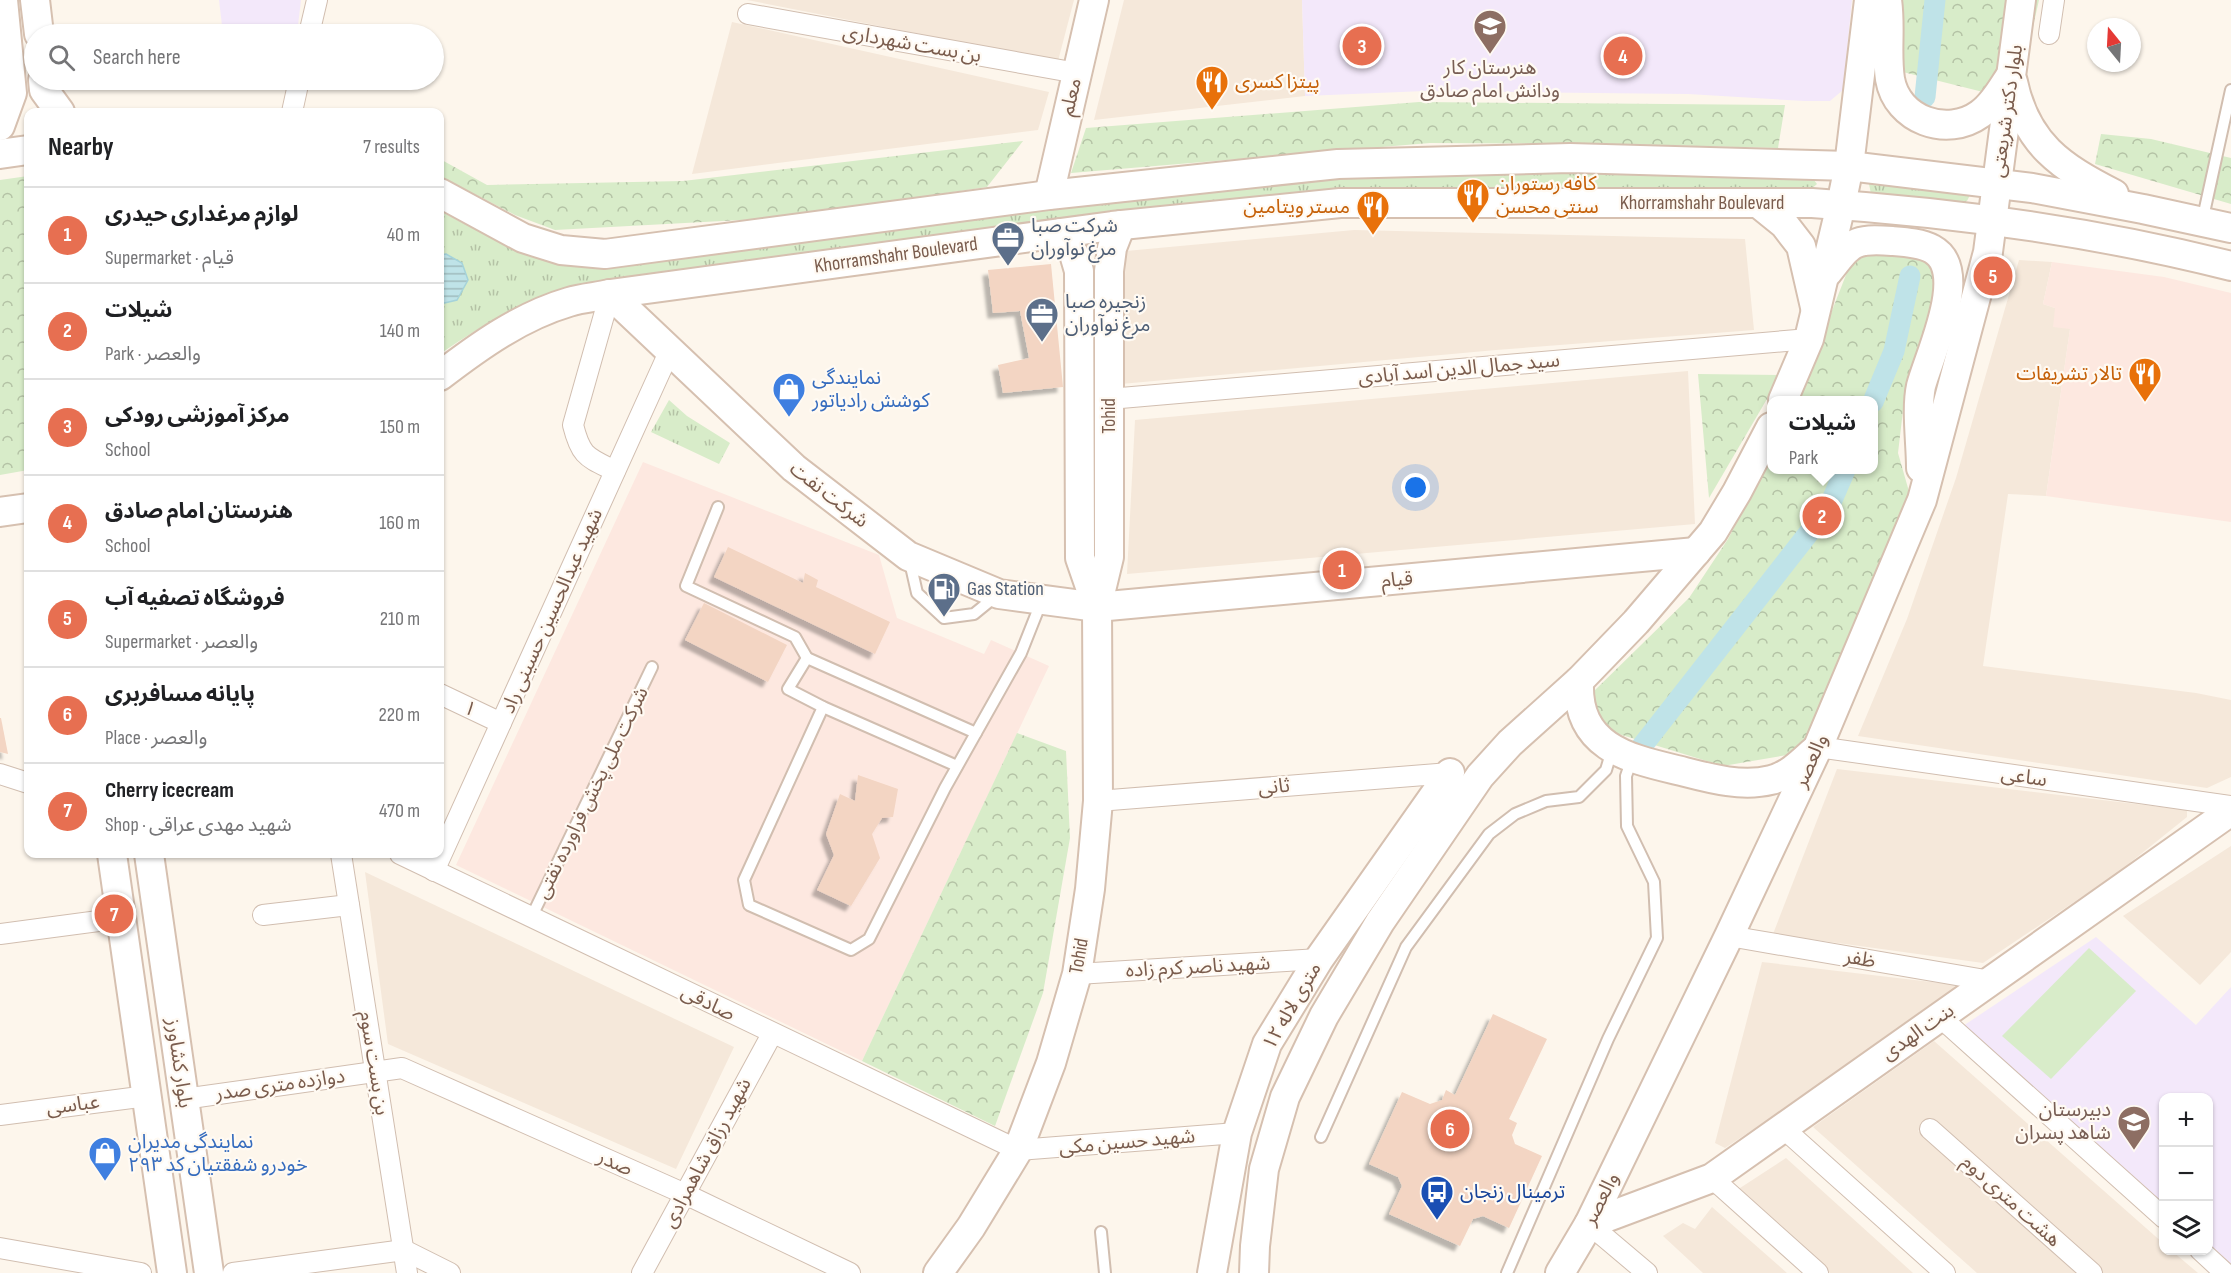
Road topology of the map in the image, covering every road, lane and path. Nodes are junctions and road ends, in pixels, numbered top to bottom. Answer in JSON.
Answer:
{"nodes":[{"id":1,"x":3,"y":0,"type":"edge"},
{"id":2,"x":35,"y":0,"type":"edge"},
{"id":3,"x":317,"y":0,"type":"edge"},
{"id":4,"x":1094,"y":0,"type":"edge"},
{"id":5,"x":1869,"y":0,"type":"edge"},
{"id":6,"x":1887,"y":0,"type":"edge"},
{"id":7,"x":2021,"y":0,"type":"edge"},
{"id":8,"x":2054,"y":0,"type":"edge"},
{"id":9,"x":748,"y":14,"type":"dead end"},
{"id":10,"x":38,"y":24,"type":"edge"},
{"id":11,"x":311,"y":24,"type":"edge"},
{"id":12,"x":2049,"y":34,"type":"dead end"},
{"id":13,"x":1077,"y":73,"type":"junction"},
{"id":14,"x":2012,"y":74,"type":"junction"},
{"id":15,"x":44,"y":90,"type":"edge"},
{"id":16,"x":297,"y":90,"type":"edge"},
{"id":17,"x":2231,"y":90,"type":"edge"},
{"id":18,"x":57,"y":108,"type":"edge"},
{"id":19,"x":293,"y":108,"type":"edge"},
{"id":20,"x":0,"y":126,"type":"edge"},
{"id":21,"x":24,"y":150,"type":"edge"},
{"id":22,"x":0,"y":153,"type":"edge"},
{"id":23,"x":1849,"y":166,"type":"junction"},
{"id":24,"x":1997,"y":183,"type":"junction"},
{"id":25,"x":444,"y":195,"type":"edge"},
{"id":26,"x":1049,"y":195,"type":"junction"},
{"id":27,"x":1758,"y":202,"type":"junction"},
{"id":28,"x":1841,"y":205,"type":"junction"},
{"id":29,"x":2142,"y":208,"type":"junction"},
{"id":30,"x":1992,"y":222,"type":"junction"},
{"id":31,"x":2202,"y":222,"type":"junction"},
{"id":32,"x":1121,"y":225,"type":"junction"},
{"id":33,"x":2231,"y":228,"type":"edge"},
{"id":34,"x":1061,"y":233,"type":"junction"},
{"id":35,"x":2231,"y":266,"type":"edge"},
{"id":36,"x":1079,"y":271,"type":"junction"},
{"id":37,"x":1109,"y":271,"type":"junction"},
{"id":38,"x":1825,"y":276,"type":"junction"},
{"id":39,"x":610,"y":294,"type":"junction"},
{"id":40,"x":1812,"y":326,"type":"junction"},
{"id":41,"x":670,"y":350,"type":"junction"},
{"id":42,"x":444,"y":373,"type":"edge"},
{"id":43,"x":1785,"y":396,"type":"edge"},
{"id":44,"x":1109,"y":399,"type":"junction"},
{"id":45,"x":1767,"y":435,"type":"edge"},
{"id":46,"x":615,"y":471,"type":"junction"},
{"id":47,"x":1922,"y":500,"type":"junction"},
{"id":48,"x":718,"y":507,"type":"dead end"},
{"id":49,"x":24,"y":509,"type":"edge"},
{"id":50,"x":0,"y":512,"type":"edge"},
{"id":51,"x":1696,"y":552,"type":"junction"},
{"id":52,"x":908,"y":556,"type":"junction"},
{"id":53,"x":999,"y":594,"type":"junction"},
{"id":54,"x":1042,"y":600,"type":"junction"},
{"id":55,"x":1097,"y":607,"type":"junction"},
{"id":56,"x":807,"y":658,"type":"junction"},
{"id":57,"x":652,"y":667,"type":"dead end"},
{"id":58,"x":1579,"y":681,"type":"junction"},
{"id":59,"x":444,"y":696,"type":"edge"},
{"id":60,"x":823,"y":707,"type":"junction"},
{"id":61,"x":501,"y":723,"type":"junction"},
{"id":62,"x":976,"y":733,"type":"junction"},
{"id":63,"x":1818,"y":747,"type":"junction"},
{"id":64,"x":1622,"y":754,"type":"junction"},
{"id":65,"x":957,"y":766,"type":"junction"},
{"id":66,"x":1450,"y":773,"type":"joint"},
{"id":67,"x":0,"y":774,"type":"edge"},
{"id":68,"x":24,"y":782,"type":"edge"},
{"id":69,"x":1098,"y":801,"type":"junction"},
{"id":70,"x":2231,"y":806,"type":"edge"},
{"id":71,"x":2231,"y":811,"type":"edge"},
{"id":72,"x":444,"y":849,"type":"edge"},
{"id":73,"x":113,"y":858,"type":"edge"},
{"id":74,"x":150,"y":858,"type":"edge"},
{"id":75,"x":342,"y":858,"type":"edge"},
{"id":76,"x":408,"y":858,"type":"edge"},
{"id":77,"x":440,"y":858,"type":"edge"},
{"id":78,"x":434,"y":871,"type":"junction"},
{"id":79,"x":350,"y":905,"type":"junction"},
{"id":80,"x":263,"y":915,"type":"dead end"},
{"id":81,"x":122,"y":918,"type":"junction"},
{"id":82,"x":531,"y":918,"type":"junction"},
{"id":83,"x":0,"y":934,"type":"edge"},
{"id":84,"x":1729,"y":936,"type":"junction"},
{"id":85,"x":1318,"y":959,"type":"junction"},
{"id":86,"x":1077,"y":974,"type":"junction"},
{"id":87,"x":1991,"y":981,"type":"junction"},
{"id":88,"x":1940,"y":1017,"type":"junction"},
{"id":89,"x":772,"y":1034,"type":"junction"},
{"id":90,"x":376,"y":1071,"type":"junction"},
{"id":91,"x":147,"y":1096,"type":"junction"},
{"id":92,"x":184,"y":1099,"type":"junction"},
{"id":93,"x":0,"y":1115,"type":"edge"},
{"id":94,"x":1783,"y":1128,"type":"junction"},
{"id":95,"x":1930,"y":1129,"type":"dead end"},
{"id":96,"x":1237,"y":1133,"type":"junction"},
{"id":97,"x":1321,"y":1137,"type":"dead end"},
{"id":98,"x":1018,"y":1150,"type":"junction"},
{"id":99,"x":1712,"y":1178,"type":"junction"},
{"id":100,"x":685,"y":1194,"type":"junction"},
{"id":101,"x":2159,"y":1214,"type":"edge"},
{"id":102,"x":201,"y":1222,"type":"junction"},
{"id":103,"x":1589,"y":1224,"type":"junction"},
{"id":104,"x":165,"y":1227,"type":"junction"},
{"id":105,"x":1101,"y":1232,"type":"dead end"},
{"id":106,"x":0,"y":1248,"type":"edge"},
{"id":107,"x":404,"y":1250,"type":"junction"},
{"id":108,"x":2205,"y":1255,"type":"edge"},
{"id":109,"x":88,"y":1268,"type":"edge"},
{"id":110,"x":141,"y":1273,"type":"edge"},
{"id":111,"x":172,"y":1273,"type":"edge"},
{"id":112,"x":209,"y":1273,"type":"edge"},
{"id":113,"x":233,"y":1273,"type":"edge"},
{"id":114,"x":407,"y":1273,"type":"edge"},
{"id":115,"x":450,"y":1273,"type":"edge"},
{"id":116,"x":642,"y":1273,"type":"edge"},
{"id":117,"x":850,"y":1273,"type":"edge"},
{"id":118,"x":938,"y":1273,"type":"edge"},
{"id":119,"x":1105,"y":1273,"type":"edge"},
{"id":120,"x":1212,"y":1273,"type":"edge"},
{"id":121,"x":1254,"y":1273,"type":"edge"},
{"id":122,"x":1508,"y":1273,"type":"edge"},
{"id":123,"x":1560,"y":1273,"type":"edge"},
{"id":124,"x":1647,"y":1273,"type":"edge"},
{"id":125,"x":1818,"y":1273,"type":"edge"},
{"id":126,"x":1945,"y":1273,"type":"edge"},
{"id":127,"x":2092,"y":1273,"type":"edge"},
{"id":128,"x":2225,"y":1273,"type":"edge"}],
"edges":[{"from":1,"to":20,"type":"main road"},
{"from":2,"to":10,"type":"main road"},
{"from":3,"to":11,"type":"street"},
{"from":4,"to":13,"type":"main road","name":"معلم"},
{"from":5,"to":23,"type":"main road"},
{"from":6,"to":14,"type":"main road"},
{"from":7,"to":14,"type":"main road","name":"بلوار دکتر شریعتی"},
{"from":8,"to":12,"type":"street"},
{"from":9,"to":13,"type":"street","name":"بن بست شهرداری"},
{"from":13,"to":26,"type":"main road","name":"معلم"},
{"from":14,"to":24,"type":"main road","name":"بلوار دکتر شریعتی"},
{"from":14,"to":29,"type":"main road"},
{"from":15,"to":18,"type":"main road"},
{"from":16,"to":19,"type":"street"},
{"from":17,"to":31,"type":"lane"},
{"from":21,"to":22,"type":"main road"},
{"from":23,"to":24,"type":"main road","name":"Khorramshahr Boulevard"},
{"from":23,"to":26,"type":"main road","name":"Khorramshahr Boulevard"},
{"from":23,"to":28,"type":"main road"},
{"from":24,"to":29,"type":"main road","name":"Khorramshahr Boulevard"},
{"from":24,"to":30,"type":"main road","name":"بلوار دکتر شریعتی"},
{"from":25,"to":26,"type":"main road","name":"Khorramshahr Boulevard"},
{"from":27,"to":28,"type":"main road","name":"Khorramshahr Boulevard"},
{"from":27,"to":32,"type":"main road","name":"Khorramshahr Boulevard"},
{"from":27,"to":40,"type":"main road"},
{"from":28,"to":30,"type":"main road","name":"Khorramshahr Boulevard"},
{"from":28,"to":38,"type":"main road"},
{"from":29,"to":31,"type":"main road","name":"Khorramshahr Boulevard"},
{"from":30,"to":35,"type":"main road","name":"Khorramshahr Boulevard"},
{"from":30,"to":47,"type":"main road","name":"والعصر"},
{"from":31,"to":33,"type":"main road","name":"Khorramshahr Boulevard"},
{"from":32,"to":34,"type":"main road","name":"Khorramshahr Boulevard"},
{"from":32,"to":37,"type":"main road","name":"Tohid"},
{"from":34,"to":36,"type":"main road","name":"Tohid"},
{"from":34,"to":39,"type":"main road","name":"Khorramshahr Boulevard"},
{"from":36,"to":37,"type":"main road"},
{"from":36,"to":55,"type":"main road","name":"Tohid"},
{"from":37,"to":44,"type":"main road","name":"Tohid"},
{"from":38,"to":40,"type":"main road"},
{"from":38,"to":47,"type":"main road"},
{"from":39,"to":41,"type":"main road","name":"شرکت نفت"},
{"from":39,"to":42,"type":"main road","name":"Khorramshahr Boulevard"},
{"from":39,"to":46,"type":"street"},
{"from":40,"to":43,"type":"main road"},
{"from":40,"to":44,"type":"street","name":"سید جمال الدین اسد آبادی"},
{"from":41,"to":46,"type":"street","name":"شهید عبدالحسین حسینی راد"},
{"from":41,"to":52,"type":"main road","name":"شرکت نفت"},
{"from":44,"to":55,"type":"main road","name":"Tohid"},
{"from":45,"to":51,"type":"main road"},
{"from":46,"to":61,"type":"street","name":"شهید عبدالحسین حسینی راد"},
{"from":47,"to":63,"type":"main road","name":"والعصر"},
{"from":48,"to":56,"type":"lane"},
{"from":49,"to":50,"type":"main road"},
{"from":51,"to":55,"type":"main road","name":"قیام"},
{"from":51,"to":58,"type":"main road"},
{"from":52,"to":53,"type":"main road","name":"شرکت نفت"},
{"from":52,"to":53,"type":"lane"},
{"from":53,"to":54,"type":"main road","name":"شرکت نفت"},
{"from":54,"to":55,"type":"main road","name":"شرکت نفت"},
{"from":54,"to":62,"type":"lane"},
{"from":55,"to":69,"type":"main road","name":"Tohid"},
{"from":56,"to":60,"type":"lane"},
{"from":56,"to":62,"type":"lane"},
{"from":57,"to":82,"type":"lane","name":"شرکت ملی پخش فراورده نفتی"},
{"from":58,"to":64,"type":"main road"},
{"from":58,"to":121,"type":"main road"},
{"from":59,"to":61,"type":"street","name":"۱"},
{"from":60,"to":65,"type":"lane"},
{"from":60,"to":65,"type":"lane"},
{"from":61,"to":72,"type":"street","name":"شهید عبدالحسین حسینی راد"},
{"from":62,"to":65,"type":"lane"},
{"from":63,"to":64,"type":"main road"},
{"from":63,"to":70,"type":"street","name":"ساعی"},
{"from":63,"to":84,"type":"main road","name":"والعصر"},
{"from":64,"to":97,"type":"lane"},
{"from":64,"to":122,"type":"lane"},
{"from":66,"to":69,"type":"street","name":"ثانی"},
{"from":66,"to":85,"type":"main road","name":"۱۲ متری لاله"},
{"from":67,"to":68,"type":"street"},
{"from":69,"to":86,"type":"main road","name":"Tohid"},
{"from":71,"to":87,"type":"main road","name":"بنت الهدی"},
{"from":73,"to":81,"type":"main road","name":"بلوار کشاورز"},
{"from":74,"to":92,"type":"main road","name":"بلوار کشاورز"},
{"from":75,"to":79,"type":"street","name":"بن بست سوم"},
{"from":76,"to":78,"type":"street","name":"صادقی"},
{"from":77,"to":78,"type":"street","name":"شهید عبدالحسین حسینی راد"},
{"from":78,"to":82,"type":"street","name":"صادقی"},
{"from":79,"to":80,"type":"street"},
{"from":79,"to":90,"type":"street","name":"بن بست سوم"},
{"from":81,"to":83,"type":"street"},
{"from":81,"to":91,"type":"main road","name":"بلوار کشاورز"},
{"from":82,"to":89,"type":"street","name":"صادقی"},
{"from":84,"to":87,"type":"street","name":"ظفر"},
{"from":84,"to":103,"type":"main road","name":"والعصر"},
{"from":85,"to":86,"type":"street","name":"شهید ناصر کرم زاده"},
{"from":85,"to":96,"type":"main road","name":"۱۲ متری لاله"},
{"from":86,"to":98,"type":"main road","name":"Tohid"},
{"from":87,"to":88,"type":"main road","name":"بنت الهدی"},
{"from":88,"to":94,"type":"main road","name":"بنت الهدی"},
{"from":88,"to":101,"type":"street"},
{"from":89,"to":98,"type":"street","name":"صادقی"},
{"from":89,"to":100,"type":"street","name":"شهید رزاق شاهمرادی"},
{"from":90,"to":92,"type":"street","name":"دوازده متری صدر"},
{"from":90,"to":100,"type":"street","name":"صدر"},
{"from":90,"to":107,"type":"street","name":"بن بست سوم"},
{"from":91,"to":93,"type":"street","name":"عباسی"},
{"from":91,"to":104,"type":"main road","name":"بلوار کشاورز"},
{"from":92,"to":102,"type":"main road","name":"بلوار کشاورز"},
{"from":94,"to":99,"type":"main road","name":"بنت الهدی"},
{"from":94,"to":126,"type":"street"},
{"from":95,"to":127,"type":"street","name":"هشت متری دوم"},
{"from":96,"to":98,"type":"street","name":"شهید حسین مکی"},
{"from":96,"to":120,"type":"main road","name":"۱۲ متری لاله"},
{"from":98,"to":118,"type":"main road","name":"Tohid"},
{"from":99,"to":103,"type":"main road","name":"بنت الهدی"},
{"from":99,"to":125,"type":"street"},
{"from":100,"to":116,"type":"street","name":"شهید رزاق شاهمرادی"},
{"from":100,"to":117,"type":"street","name":"صدر"},
{"from":102,"to":104,"type":"main road"},
{"from":102,"to":112,"type":"main road","name":"بلوار کشاورز"},
{"from":103,"to":123,"type":"main road","name":"والعصر"},
{"from":103,"to":124,"type":"street"},
{"from":104,"to":111,"type":"main road","name":"بلوار کشاورز"},
{"from":105,"to":119,"type":"lane"},
{"from":106,"to":109,"type":"street"},
{"from":107,"to":113,"type":"street"},
{"from":107,"to":114,"type":"street","name":"بن بست سوم"},
{"from":107,"to":115,"type":"street"},
{"from":108,"to":128,"type":"street"},
{"from":109,"to":110,"type":"street"}]}
